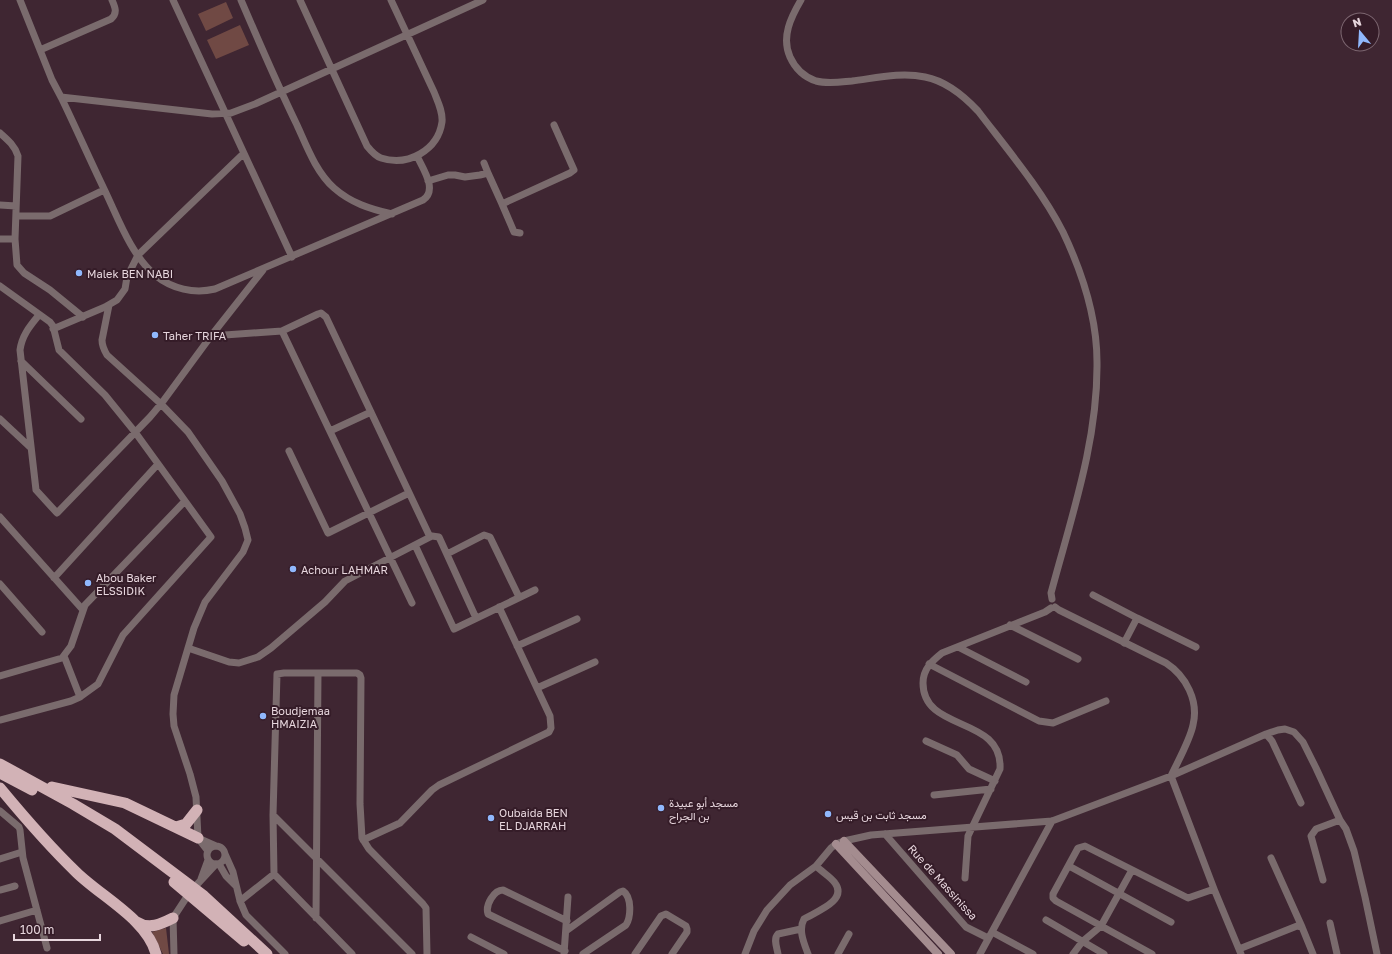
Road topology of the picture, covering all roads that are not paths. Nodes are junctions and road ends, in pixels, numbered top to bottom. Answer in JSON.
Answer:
{"nodes":[{"id":1,"x":20,"y":0,"type":"edge"},
{"id":2,"x":112,"y":0,"type":"edge"},
{"id":3,"x":173,"y":0,"type":"edge"},
{"id":4,"x":241,"y":0,"type":"edge"},
{"id":5,"x":300,"y":0,"type":"edge"},
{"id":6,"x":391,"y":0,"type":"edge"},
{"id":7,"x":483,"y":0,"type":"edge"},
{"id":8,"x":801,"y":0,"type":"edge"},
{"id":9,"x":408,"y":34,"type":"junction"},
{"id":10,"x":40,"y":50,"type":"junction"},
{"id":11,"x":332,"y":69,"type":"junction"},
{"id":12,"x":281,"y":92,"type":"junction"},
{"id":13,"x":61,"y":97,"type":"junction"},
{"id":14,"x":225,"y":114,"type":"junction"},
{"id":15,"x":554,"y":125,"type":"dead end"},
{"id":16,"x":0,"y":134,"type":"edge"},
{"id":17,"x":243,"y":154,"type":"junction"},
{"id":18,"x":417,"y":156,"type":"junction"},
{"id":19,"x":484,"y":163,"type":"dead end"},
{"id":20,"x":488,"y":173,"type":"junction"},
{"id":21,"x":428,"y":181,"type":"junction"},
{"id":22,"x":104,"y":190,"type":"junction"},
{"id":23,"x":502,"y":204,"type":"junction"},
{"id":24,"x":0,"y":205,"type":"edge"},
{"id":25,"x":16,"y":206,"type":"junction"},
{"id":26,"x":392,"y":214,"type":"junction"},
{"id":27,"x":16,"y":216,"type":"junction"},
{"id":28,"x":520,"y":233,"type":"dead end"},
{"id":29,"x":0,"y":239,"type":"edge"},
{"id":30,"x":15,"y":239,"type":"junction"},
{"id":31,"x":138,"y":255,"type":"junction"},
{"id":32,"x":292,"y":256,"type":"junction"},
{"id":33,"x":264,"y":268,"type":"junction"},
{"id":34,"x":0,"y":286,"type":"edge"},
{"id":35,"x":109,"y":305,"type":"junction"},
{"id":36,"x":40,"y":315,"type":"junction"},
{"id":37,"x":83,"y":317,"type":"junction"},
{"id":38,"x":53,"y":329,"type":"junction"},
{"id":39,"x":282,"y":331,"type":"junction"},
{"id":40,"x":211,"y":336,"type":"junction"},
{"id":41,"x":21,"y":361,"type":"junction"},
{"id":42,"x":161,"y":404,"type":"junction"},
{"id":43,"x":371,"y":412,"type":"junction"},
{"id":44,"x":0,"y":419,"type":"edge"},
{"id":45,"x":81,"y":419,"type":"dead end"},
{"id":46,"x":330,"y":431,"type":"junction"},
{"id":47,"x":135,"y":432,"type":"junction"},
{"id":48,"x":31,"y":448,"type":"junction"},
{"id":49,"x":289,"y":451,"type":"dead end"},
{"id":50,"x":158,"y":464,"type":"junction"},
{"id":51,"x":409,"y":493,"type":"junction"},
{"id":52,"x":185,"y":500,"type":"junction"},
{"id":53,"x":369,"y":513,"type":"junction"},
{"id":54,"x":0,"y":517,"type":"edge"},
{"id":55,"x":430,"y":537,"type":"junction"},
{"id":56,"x":415,"y":545,"type":"junction"},
{"id":57,"x":447,"y":554,"type":"junction"},
{"id":58,"x":390,"y":557,"type":"junction"},
{"id":59,"x":54,"y":578,"type":"junction"},
{"id":60,"x":0,"y":584,"type":"edge"},
{"id":61,"x":535,"y":590,"type":"dead end"},
{"id":62,"x":1092,"y":595,"type":"dead end"},
{"id":63,"x":519,"y":598,"type":"junction"},
{"id":64,"x":412,"y":603,"type":"dead end"},
{"id":65,"x":499,"y":607,"type":"junction"},
{"id":66,"x":1053,"y":607,"type":"junction"},
{"id":67,"x":83,"y":610,"type":"junction"},
{"id":68,"x":476,"y":618,"type":"junction"},
{"id":69,"x":1137,"y":618,"type":"junction"},
{"id":70,"x":577,"y":619,"type":"dead end"},
{"id":71,"x":1010,"y":626,"type":"junction"},
{"id":72,"x":42,"y":632,"type":"dead end"},
{"id":73,"x":1124,"y":643,"type":"junction"},
{"id":74,"x":517,"y":646,"type":"junction"},
{"id":75,"x":958,"y":647,"type":"junction"},
{"id":76,"x":1196,"y":647,"type":"dead end"},
{"id":77,"x":188,"y":648,"type":"junction"},
{"id":78,"x":64,"y":656,"type":"junction"},
{"id":79,"x":1078,"y":659,"type":"dead end"},
{"id":80,"x":595,"y":662,"type":"dead end"},
{"id":81,"x":929,"y":664,"type":"junction"},
{"id":82,"x":318,"y":673,"type":"junction"},
{"id":83,"x":0,"y":676,"type":"edge"},
{"id":84,"x":1026,"y":682,"type":"dead end"},
{"id":85,"x":537,"y":688,"type":"junction"},
{"id":86,"x":80,"y":697,"type":"junction"},
{"id":87,"x":1106,"y":702,"type":"dead end"},
{"id":88,"x":0,"y":720,"type":"edge"},
{"id":89,"x":1266,"y":734,"type":"junction"},
{"id":90,"x":926,"y":741,"type":"dead end"},
{"id":91,"x":0,"y":764,"type":"edge"},
{"id":92,"x":0,"y":773,"type":"edge"},
{"id":93,"x":1171,"y":776,"type":"junction"},
{"id":94,"x":995,"y":781,"type":"junction"},
{"id":95,"x":34,"y":783,"type":"junction"},
{"id":96,"x":0,"y":788,"type":"edge"},
{"id":97,"x":991,"y":789,"type":"junction"},
{"id":98,"x":934,"y":795,"type":"dead end"},
{"id":99,"x":1301,"y":803,"type":"dead end"},
{"id":100,"x":197,"y":810,"type":"junction"},
{"id":101,"x":0,"y":811,"type":"edge"},
{"id":102,"x":274,"y":815,"type":"junction"},
{"id":103,"x":1340,"y":820,"type":"junction"},
{"id":104,"x":1052,"y":822,"type":"junction"},
{"id":105,"x":176,"y":827,"type":"junction"},
{"id":106,"x":971,"y":827,"type":"junction"},
{"id":107,"x":886,"y":834,"type":"junction"},
{"id":108,"x":198,"y":838,"type":"junction"},
{"id":109,"x":363,"y":840,"type":"junction"},
{"id":110,"x":840,"y":842,"type":"junction"},
{"id":111,"x":216,"y":846,"type":"junction"},
{"id":112,"x":208,"y":851,"type":"junction"},
{"id":113,"x":22,"y":852,"type":"junction"},
{"id":114,"x":225,"y":854,"type":"junction"},
{"id":115,"x":1271,"y":858,"type":"dead end"},
{"id":116,"x":0,"y":859,"type":"edge"},
{"id":117,"x":208,"y":860,"type":"junction"},
{"id":118,"x":317,"y":860,"type":"junction"},
{"id":119,"x":218,"y":864,"type":"junction"},
{"id":120,"x":816,"y":866,"type":"junction"},
{"id":121,"x":1068,"y":866,"type":"junction"},
{"id":122,"x":1132,"y":870,"type":"junction"},
{"id":123,"x":274,"y":874,"type":"junction"},
{"id":124,"x":965,"y":878,"type":"dead end"},
{"id":125,"x":201,"y":879,"type":"junction"},
{"id":126,"x":1323,"y":880,"type":"dead end"},
{"id":127,"x":181,"y":883,"type":"junction"},
{"id":128,"x":15,"y":886,"type":"dead end"},
{"id":129,"x":235,"y":886,"type":"junction"},
{"id":130,"x":1214,"y":889,"type":"junction"},
{"id":131,"x":0,"y":890,"type":"edge"},
{"id":132,"x":1119,"y":894,"type":"junction"},
{"id":133,"x":568,"y":897,"type":"dead end"},
{"id":134,"x":201,"y":899,"type":"junction"},
{"id":135,"x":240,"y":901,"type":"junction"},
{"id":136,"x":37,"y":910,"type":"junction"},
{"id":137,"x":130,"y":917,"type":"junction"},
{"id":138,"x":173,"y":918,"type":"junction"},
{"id":139,"x":316,"y":918,"type":"junction"},
{"id":140,"x":1046,"y":920,"type":"dead end"},
{"id":141,"x":0,"y":921,"type":"edge"},
{"id":142,"x":567,"y":921,"type":"junction"},
{"id":143,"x":1171,"y":922,"type":"dead end"},
{"id":144,"x":1330,"y":923,"type":"dead end"},
{"id":145,"x":1101,"y":926,"type":"junction"},
{"id":146,"x":1302,"y":927,"type":"junction"},
{"id":147,"x":801,"y":929,"type":"junction"},
{"id":148,"x":566,"y":931,"type":"junction"},
{"id":149,"x":849,"y":934,"type":"dead end"},
{"id":150,"x":990,"y":935,"type":"junction"},
{"id":151,"x":471,"y":936,"type":"dead end"},
{"id":152,"x":1082,"y":942,"type":"junction"},
{"id":153,"x":47,"y":948,"type":"dead end"},
{"id":154,"x":1240,"y":951,"type":"edge"},
{"id":155,"x":565,"y":953,"type":"edge"},
{"id":156,"x":156,"y":954,"type":"edge"},
{"id":157,"x":174,"y":954,"type":"edge"},
{"id":158,"x":256,"y":954,"type":"edge"},
{"id":159,"x":267,"y":954,"type":"edge"},
{"id":160,"x":284,"y":954,"type":"edge"},
{"id":161,"x":352,"y":954,"type":"edge"},
{"id":162,"x":412,"y":954,"type":"edge"},
{"id":163,"x":426,"y":954,"type":"edge"},
{"id":164,"x":504,"y":954,"type":"edge"},
{"id":165,"x":583,"y":954,"type":"edge"},
{"id":166,"x":635,"y":954,"type":"edge"},
{"id":167,"x":672,"y":954,"type":"edge"},
{"id":168,"x":745,"y":954,"type":"edge"},
{"id":169,"x":778,"y":954,"type":"edge"},
{"id":170,"x":808,"y":954,"type":"edge"},
{"id":171,"x":838,"y":954,"type":"edge"},
{"id":172,"x":938,"y":954,"type":"edge"},
{"id":173,"x":951,"y":954,"type":"edge"},
{"id":174,"x":980,"y":954,"type":"edge"},
{"id":175,"x":1033,"y":954,"type":"edge"},
{"id":176,"x":1073,"y":954,"type":"edge"},
{"id":177,"x":1104,"y":954,"type":"edge"},
{"id":178,"x":1152,"y":954,"type":"edge"},
{"id":179,"x":1313,"y":954,"type":"edge"},
{"id":180,"x":1338,"y":954,"type":"edge"},
{"id":181,"x":1377,"y":954,"type":"edge"}],
"edges":[{"from":1,"to":10,"type":"street"},
{"from":2,"to":10,"type":"street"},
{"from":3,"to":14,"type":"street"},
{"from":4,"to":12,"type":"street"},
{"from":5,"to":11,"type":"street"},
{"from":6,"to":9,"type":"street"},
{"from":7,"to":9,"type":"street"},
{"from":8,"to":66,"type":"street"},
{"from":9,"to":11,"type":"street"},
{"from":9,"to":18,"type":"street"},
{"from":10,"to":13,"type":"street"},
{"from":11,"to":12,"type":"street"},
{"from":11,"to":18,"type":"street"},
{"from":12,"to":14,"type":"street"},
{"from":12,"to":26,"type":"street"},
{"from":13,"to":14,"type":"street"},
{"from":13,"to":22,"type":"street"},
{"from":14,"to":17,"type":"street"},
{"from":15,"to":23,"type":"street"},
{"from":16,"to":25,"type":"street"},
{"from":17,"to":31,"type":"street"},
{"from":17,"to":32,"type":"street"},
{"from":18,"to":21,"type":"street"},
{"from":19,"to":20,"type":"street"},
{"from":20,"to":21,"type":"street"},
{"from":20,"to":23,"type":"street"},
{"from":21,"to":26,"type":"street"},
{"from":22,"to":27,"type":"street"},
{"from":22,"to":31,"type":"street"},
{"from":23,"to":28,"type":"street"},
{"from":24,"to":25,"type":"street"},
{"from":25,"to":27,"type":"street"},
{"from":26,"to":32,"type":"street"},
{"from":27,"to":30,"type":"street"},
{"from":29,"to":30,"type":"street"},
{"from":30,"to":37,"type":"street"},
{"from":31,"to":33,"type":"street"},
{"from":31,"to":35,"type":"street"},
{"from":32,"to":33,"type":"street"},
{"from":33,"to":40,"type":"street"},
{"from":34,"to":36,"type":"street"},
{"from":35,"to":37,"type":"street"},
{"from":35,"to":42,"type":"street"},
{"from":36,"to":38,"type":"street"},
{"from":36,"to":41,"type":"street"},
{"from":37,"to":38,"type":"street"},
{"from":38,"to":47,"type":"street"},
{"from":39,"to":40,"type":"street"},
{"from":39,"to":43,"type":"street"},
{"from":39,"to":46,"type":"street"},
{"from":40,"to":42,"type":"street"},
{"from":41,"to":45,"type":"street"},
{"from":41,"to":48,"type":"street"},
{"from":42,"to":47,"type":"street"},
{"from":42,"to":77,"type":"street"},
{"from":43,"to":46,"type":"street"},
{"from":43,"to":51,"type":"street"},
{"from":44,"to":48,"type":"street"},
{"from":46,"to":53,"type":"street"},
{"from":47,"to":48,"type":"street"},
{"from":47,"to":50,"type":"street"},
{"from":49,"to":53,"type":"street"},
{"from":50,"to":52,"type":"street"},
{"from":50,"to":59,"type":"street"},
{"from":51,"to":53,"type":"street"},
{"from":51,"to":55,"type":"street"},
{"from":52,"to":67,"type":"street"},
{"from":52,"to":86,"type":"street"},
{"from":53,"to":58,"type":"street"},
{"from":54,"to":59,"type":"street"},
{"from":55,"to":56,"type":"street"},
{"from":55,"to":57,"type":"street"},
{"from":56,"to":58,"type":"street"},
{"from":56,"to":68,"type":"street"},
{"from":57,"to":63,"type":"street"},
{"from":57,"to":68,"type":"street"},
{"from":58,"to":64,"type":"street"},
{"from":58,"to":77,"type":"street"},
{"from":59,"to":67,"type":"street"},
{"from":60,"to":72,"type":"street"},
{"from":61,"to":63,"type":"street"},
{"from":62,"to":69,"type":"street"},
{"from":63,"to":65,"type":"street"},
{"from":65,"to":68,"type":"street"},
{"from":65,"to":74,"type":"street"},
{"from":66,"to":71,"type":"street"},
{"from":66,"to":73,"type":"street"},
{"from":67,"to":78,"type":"street"},
{"from":69,"to":73,"type":"street"},
{"from":69,"to":76,"type":"street"},
{"from":70,"to":74,"type":"street"},
{"from":71,"to":75,"type":"street"},
{"from":71,"to":79,"type":"street"},
{"from":73,"to":93,"type":"street"},
{"from":74,"to":85,"type":"street"},
{"from":75,"to":81,"type":"street"},
{"from":75,"to":84,"type":"street"},
{"from":77,"to":100,"type":"street"},
{"from":78,"to":83,"type":"street"},
{"from":78,"to":86,"type":"street"},
{"from":80,"to":85,"type":"street"},
{"from":81,"to":87,"type":"street"},
{"from":81,"to":94,"type":"street"},
{"from":82,"to":102,"type":"street"},
{"from":82,"to":109,"type":"street"},
{"from":82,"to":118,"type":"street"},
{"from":85,"to":109,"type":"street"},
{"from":86,"to":88,"type":"street"},
{"from":89,"to":93,"type":"street"},
{"from":89,"to":99,"type":"street"},
{"from":89,"to":103,"type":"street"},
{"from":90,"to":94,"type":"street"},
{"from":91,"to":95,"type":"highway"},
{"from":92,"to":127,"type":"highway"},
{"from":93,"to":104,"type":"street"},
{"from":93,"to":130,"type":"street"},
{"from":94,"to":97,"type":"street"},
{"from":95,"to":105,"type":"highway"},
{"from":95,"to":127,"type":"highway"},
{"from":96,"to":137,"type":"highway"},
{"from":97,"to":98,"type":"street"},
{"from":97,"to":106,"type":"street"},
{"from":100,"to":105,"type":"highway"},
{"from":100,"to":108,"type":"street"},
{"from":101,"to":113,"type":"street"},
{"from":102,"to":118,"type":"street"},
{"from":102,"to":123,"type":"street"},
{"from":103,"to":126,"type":"street"},
{"from":103,"to":181,"type":"street"},
{"from":104,"to":106,"type":"street"},
{"from":104,"to":150,"type":"street"},
{"from":105,"to":108,"type":"highway"},
{"from":106,"to":107,"type":"street"},
{"from":106,"to":124,"type":"street"},
{"from":107,"to":110,"type":"street"},
{"from":107,"to":150,"type":"street","name":"Rue de Massinissa"},
{"from":108,"to":111,"type":"street"},
{"from":108,"to":112,"type":"street"},
{"from":109,"to":163,"type":"street"},
{"from":110,"to":120,"type":"street"},
{"from":110,"to":172,"type":"main road"},
{"from":110,"to":173,"type":"main road"},
{"from":111,"to":112,"type":"street"},
{"from":111,"to":114,"type":"street"},
{"from":112,"to":117,"type":"street"},
{"from":113,"to":116,"type":"street"},
{"from":113,"to":136,"type":"street"},
{"from":114,"to":119,"type":"street"},
{"from":114,"to":129,"type":"street"},
{"from":115,"to":146,"type":"street"},
{"from":117,"to":119,"type":"street"},
{"from":117,"to":125,"type":"street"},
{"from":118,"to":139,"type":"street"},
{"from":118,"to":162,"type":"street"},
{"from":119,"to":125,"type":"street"},
{"from":119,"to":129,"type":"street"},
{"from":120,"to":147,"type":"street"},
{"from":120,"to":168,"type":"street"},
{"from":121,"to":122,"type":"street"},
{"from":121,"to":132,"type":"street"},
{"from":121,"to":145,"type":"street"},
{"from":122,"to":130,"type":"street"},
{"from":122,"to":132,"type":"street"},
{"from":123,"to":135,"type":"street"},
{"from":123,"to":139,"type":"street"},
{"from":125,"to":138,"type":"street"},
{"from":127,"to":134,"type":"highway"},
{"from":128,"to":131,"type":"street"},
{"from":129,"to":135,"type":"street"},
{"from":130,"to":154,"type":"street"},
{"from":132,"to":143,"type":"street"},
{"from":132,"to":145,"type":"street"},
{"from":133,"to":142,"type":"street"},
{"from":134,"to":158,"type":"highway"},
{"from":134,"to":159,"type":"highway"},
{"from":135,"to":160,"type":"street"},
{"from":136,"to":141,"type":"street"},
{"from":136,"to":153,"type":"street"},
{"from":137,"to":138,"type":"highway"},
{"from":137,"to":156,"type":"highway"},
{"from":138,"to":157,"type":"street"},
{"from":139,"to":161,"type":"street"},
{"from":140,"to":152,"type":"street"},
{"from":142,"to":148,"type":"street"},
{"from":142,"to":155,"type":"street"},
{"from":144,"to":180,"type":"street"},
{"from":145,"to":152,"type":"street"},
{"from":145,"to":178,"type":"street"},
{"from":146,"to":154,"type":"street"},
{"from":146,"to":179,"type":"street"},
{"from":147,"to":169,"type":"street"},
{"from":147,"to":170,"type":"street"},
{"from":148,"to":155,"type":"street"},
{"from":148,"to":165,"type":"street"},
{"from":149,"to":171,"type":"street"},
{"from":150,"to":174,"type":"street"},
{"from":150,"to":175,"type":"street","name":"Rue de Massinissa"},
{"from":151,"to":164,"type":"street"},
{"from":152,"to":176,"type":"street"},
{"from":152,"to":177,"type":"street"},
{"from":166,"to":167,"type":"street"}]}
